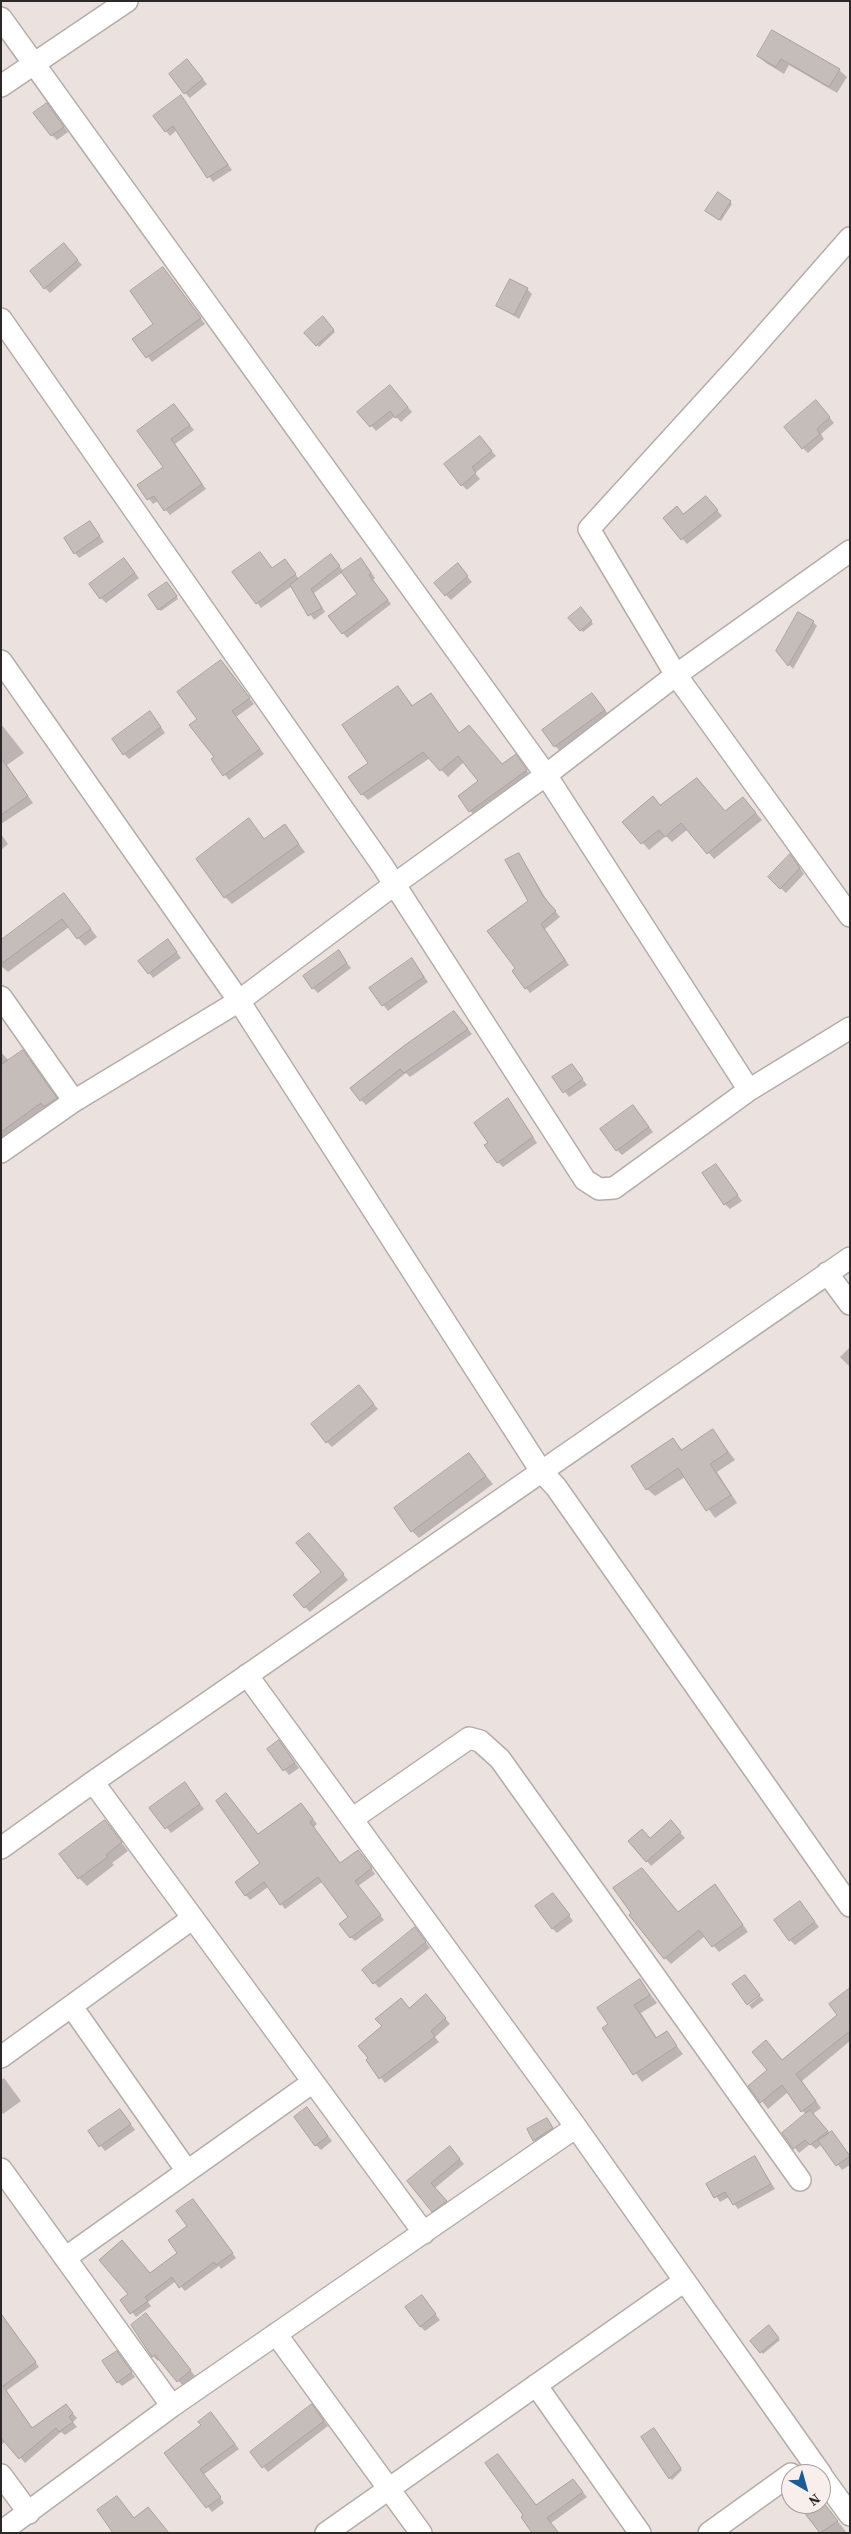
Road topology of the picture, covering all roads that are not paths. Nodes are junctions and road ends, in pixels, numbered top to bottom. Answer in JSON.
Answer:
{"nodes":[{"id":1,"x":127,"y":1,"type":"edge"},
{"id":2,"x":1,"y":18,"type":"edge"},
{"id":3,"x":33,"y":65,"type":"junction"},
{"id":4,"x":1,"y":86,"type":"edge"},
{"id":5,"x":850,"y":238,"type":"edge"},
{"id":6,"x":1,"y":320,"type":"edge"},
{"id":7,"x":850,"y":551,"type":"edge"},
{"id":8,"x":1,"y":661,"type":"edge"},
{"id":9,"x":676,"y":676,"type":"junction"},
{"id":10,"x":546,"y":775,"type":"junction"},
{"id":11,"x":395,"y":884,"type":"junction"},
{"id":12,"x":850,"y":916,"type":"edge"},
{"id":13,"x":1,"y":997,"type":"edge"},
{"id":14,"x":239,"y":1001,"type":"junction"},
{"id":15,"x":850,"y":1028,"type":"edge"},
{"id":16,"x":749,"y":1090,"type":"junction"},
{"id":17,"x":74,"y":1101,"type":"junction"},
{"id":18,"x":1,"y":1152,"type":"edge"},
{"id":19,"x":850,"y":1258,"type":"edge"},
{"id":20,"x":827,"y":1273,"type":"junction"},
{"id":21,"x":850,"y":1304,"type":"edge"},
{"id":22,"x":541,"y":1471,"type":"junction"},
{"id":23,"x":247,"y":1675,"type":"junction"},
{"id":24,"x":93,"y":1782,"type":"junction"},
{"id":25,"x":352,"y":1819,"type":"junction"},
{"id":26,"x":1,"y":1848,"type":"edge"},
{"id":27,"x":850,"y":1906,"type":"edge"},
{"id":28,"x":193,"y":1918,"type":"junction"},
{"id":29,"x":72,"y":2008,"type":"junction"},
{"id":30,"x":1,"y":2057,"type":"edge"},
{"id":31,"x":313,"y":2082,"type":"junction"},
{"id":32,"x":576,"y":2127,"type":"junction"},
{"id":33,"x":1,"y":2169,"type":"edge"},
{"id":34,"x":187,"y":2171,"type":"junction"},
{"id":35,"x":800,"y":2180,"type":"dead end"},
{"id":36,"x":424,"y":2233,"type":"junction"},
{"id":37,"x":66,"y":2258,"type":"junction"},
{"id":38,"x":683,"y":2282,"type":"junction"},
{"id":39,"x":276,"y":2334,"type":"junction"},
{"id":40,"x":536,"y":2386,"type":"junction"},
{"id":41,"x":172,"y":2406,"type":"junction"},
{"id":42,"x":814,"y":2464,"type":"edge"},
{"id":43,"x":1,"y":2475,"type":"edge"},
{"id":44,"x":781,"y":2481,"type":"edge"},
{"id":45,"x":390,"y":2487,"type":"junction"},
{"id":46,"x":831,"y":2488,"type":"edge"},
{"id":47,"x":29,"y":2513,"type":"junction"},
{"id":48,"x":850,"y":2515,"type":"edge"},
{"id":49,"x":1,"y":2532,"type":"edge"},
{"id":50,"x":326,"y":2533,"type":"edge"},
{"id":51,"x":421,"y":2533,"type":"edge"},
{"id":52,"x":640,"y":2533,"type":"edge"},
{"id":53,"x":709,"y":2533,"type":"edge"}],
"edges":[{"from":1,"to":3,"type":"street"},
{"from":2,"to":3,"type":"street"},
{"from":3,"to":4,"type":"street"},
{"from":3,"to":10,"type":"street"},
{"from":5,"to":9,"type":"street"},
{"from":6,"to":11,"type":"street"},
{"from":7,"to":9,"type":"street"},
{"from":8,"to":14,"type":"street"},
{"from":9,"to":10,"type":"street"},
{"from":9,"to":12,"type":"street"},
{"from":10,"to":11,"type":"street"},
{"from":10,"to":16,"type":"street"},
{"from":11,"to":14,"type":"street"},
{"from":11,"to":16,"type":"street"},
{"from":13,"to":17,"type":"street"},
{"from":14,"to":17,"type":"street"},
{"from":14,"to":22,"type":"street"},
{"from":15,"to":16,"type":"street"},
{"from":17,"to":18,"type":"street"},
{"from":19,"to":20,"type":"street"},
{"from":20,"to":21,"type":"street"},
{"from":20,"to":22,"type":"street"},
{"from":22,"to":23,"type":"street"},
{"from":22,"to":27,"type":"street"},
{"from":23,"to":24,"type":"street"},
{"from":23,"to":25,"type":"street"},
{"from":24,"to":26,"type":"street"},
{"from":24,"to":28,"type":"street"},
{"from":25,"to":32,"type":"street"},
{"from":25,"to":35,"type":"street"},
{"from":28,"to":29,"type":"street"},
{"from":28,"to":31,"type":"street"},
{"from":29,"to":30,"type":"street"},
{"from":29,"to":34,"type":"street"},
{"from":31,"to":34,"type":"street"},
{"from":31,"to":36,"type":"street"},
{"from":32,"to":36,"type":"street"},
{"from":32,"to":38,"type":"street"},
{"from":33,"to":37,"type":"street"},
{"from":34,"to":37,"type":"street"},
{"from":36,"to":39,"type":"street"},
{"from":37,"to":41,"type":"street"},
{"from":38,"to":40,"type":"street"},
{"from":38,"to":42,"type":"street"},
{"from":39,"to":41,"type":"street"},
{"from":39,"to":45,"type":"street"},
{"from":40,"to":45,"type":"street"},
{"from":40,"to":52,"type":"street"},
{"from":41,"to":47,"type":"street"},
{"from":43,"to":47,"type":"street"},
{"from":44,"to":53,"type":"street"},
{"from":45,"to":50,"type":"street"},
{"from":45,"to":51,"type":"street"},
{"from":46,"to":48,"type":"street"},
{"from":47,"to":49,"type":"street"}]}
